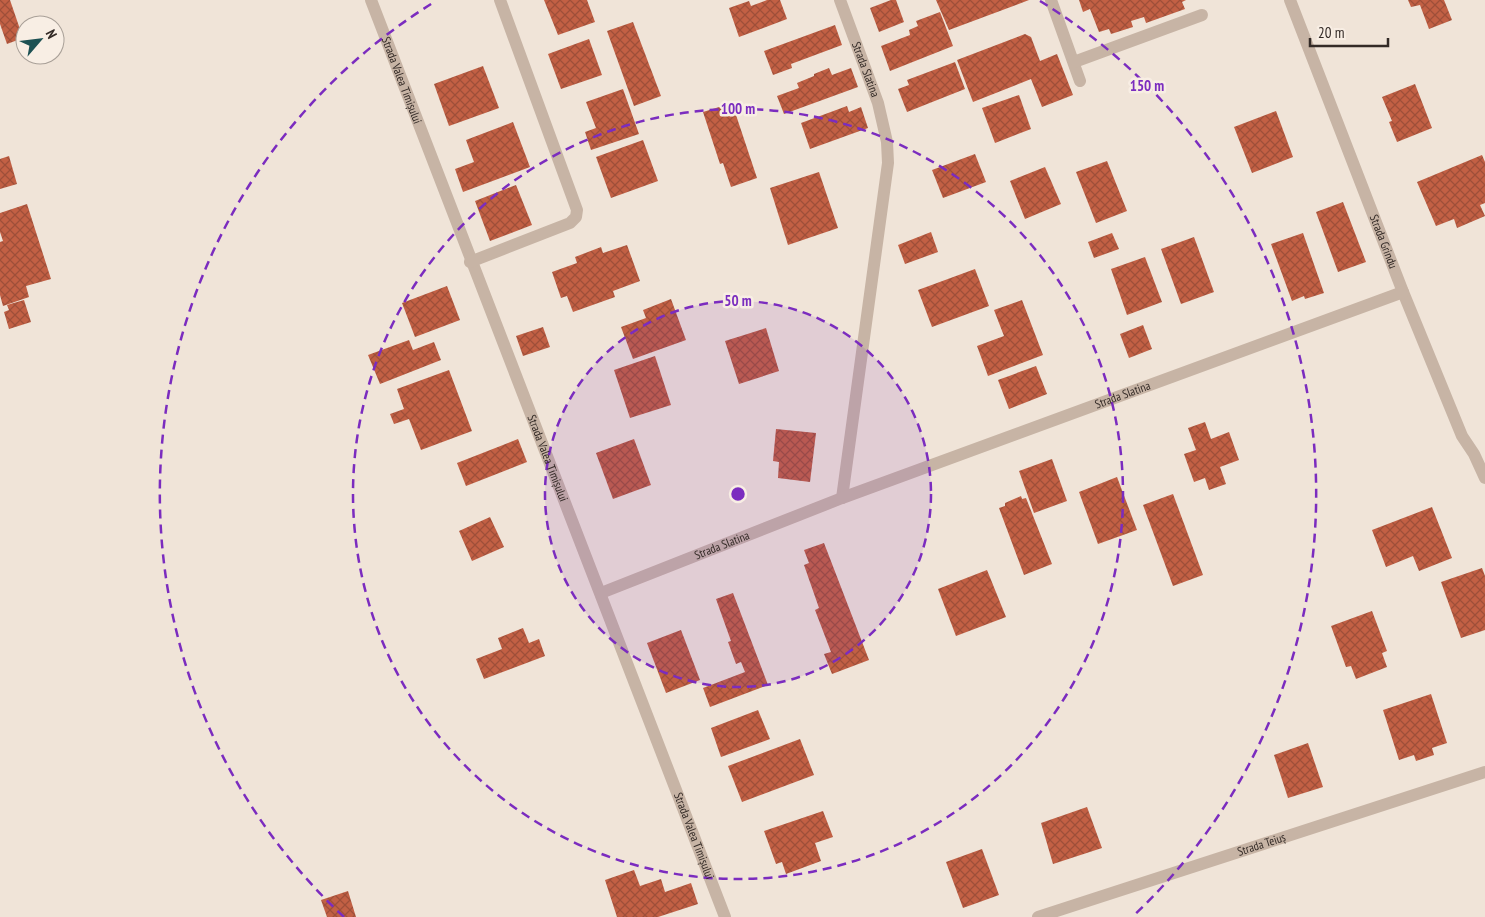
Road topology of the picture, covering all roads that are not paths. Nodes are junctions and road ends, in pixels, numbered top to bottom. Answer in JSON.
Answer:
{"nodes":[{"id":1,"x":371,"y":0,"type":"edge"},
{"id":2,"x":500,"y":0,"type":"edge"},
{"id":3,"x":840,"y":0,"type":"edge"},
{"id":4,"x":1051,"y":0,"type":"edge"},
{"id":5,"x":1290,"y":0,"type":"edge"},
{"id":6,"x":1202,"y":15,"type":"dead end"},
{"id":7,"x":1074,"y":62,"type":"junction"},
{"id":8,"x":1080,"y":81,"type":"dead end"},
{"id":9,"x":470,"y":262,"type":"junction"},
{"id":10,"x":1403,"y":292,"type":"junction"},
{"id":11,"x":1485,"y":478,"type":"edge"},
{"id":12,"x":842,"y":498,"type":"junction"},
{"id":13,"x":600,"y":593,"type":"junction"},
{"id":14,"x":1485,"y":772,"type":"edge"},
{"id":15,"x":1071,"y":912,"type":"edge"},
{"id":16,"x":725,"y":917,"type":"edge"},
{"id":17,"x":1038,"y":917,"type":"edge"}],
"edges":[{"from":1,"to":9,"type":"street","name":"Strada Valea Timișului"},
{"from":2,"to":9,"type":"street"},
{"from":3,"to":12,"type":"street","name":"Strada Slatina"},
{"from":4,"to":7,"type":"street"},
{"from":5,"to":10,"type":"street","name":"Strada Grindu"},
{"from":6,"to":7,"type":"street"},
{"from":7,"to":8,"type":"street"},
{"from":9,"to":13,"type":"street","name":"Strada Valea Timișului"},
{"from":10,"to":11,"type":"street","name":"Strada Grindu"},
{"from":10,"to":12,"type":"street","name":"Strada Slatina"},
{"from":12,"to":13,"type":"street","name":"Strada Slatina"},
{"from":13,"to":16,"type":"street","name":"Strada Valea Timișului"},
{"from":14,"to":15,"type":"street","name":"Strada Teiuș"},
{"from":15,"to":17,"type":"street","name":"Strada Teiuș"}]}
